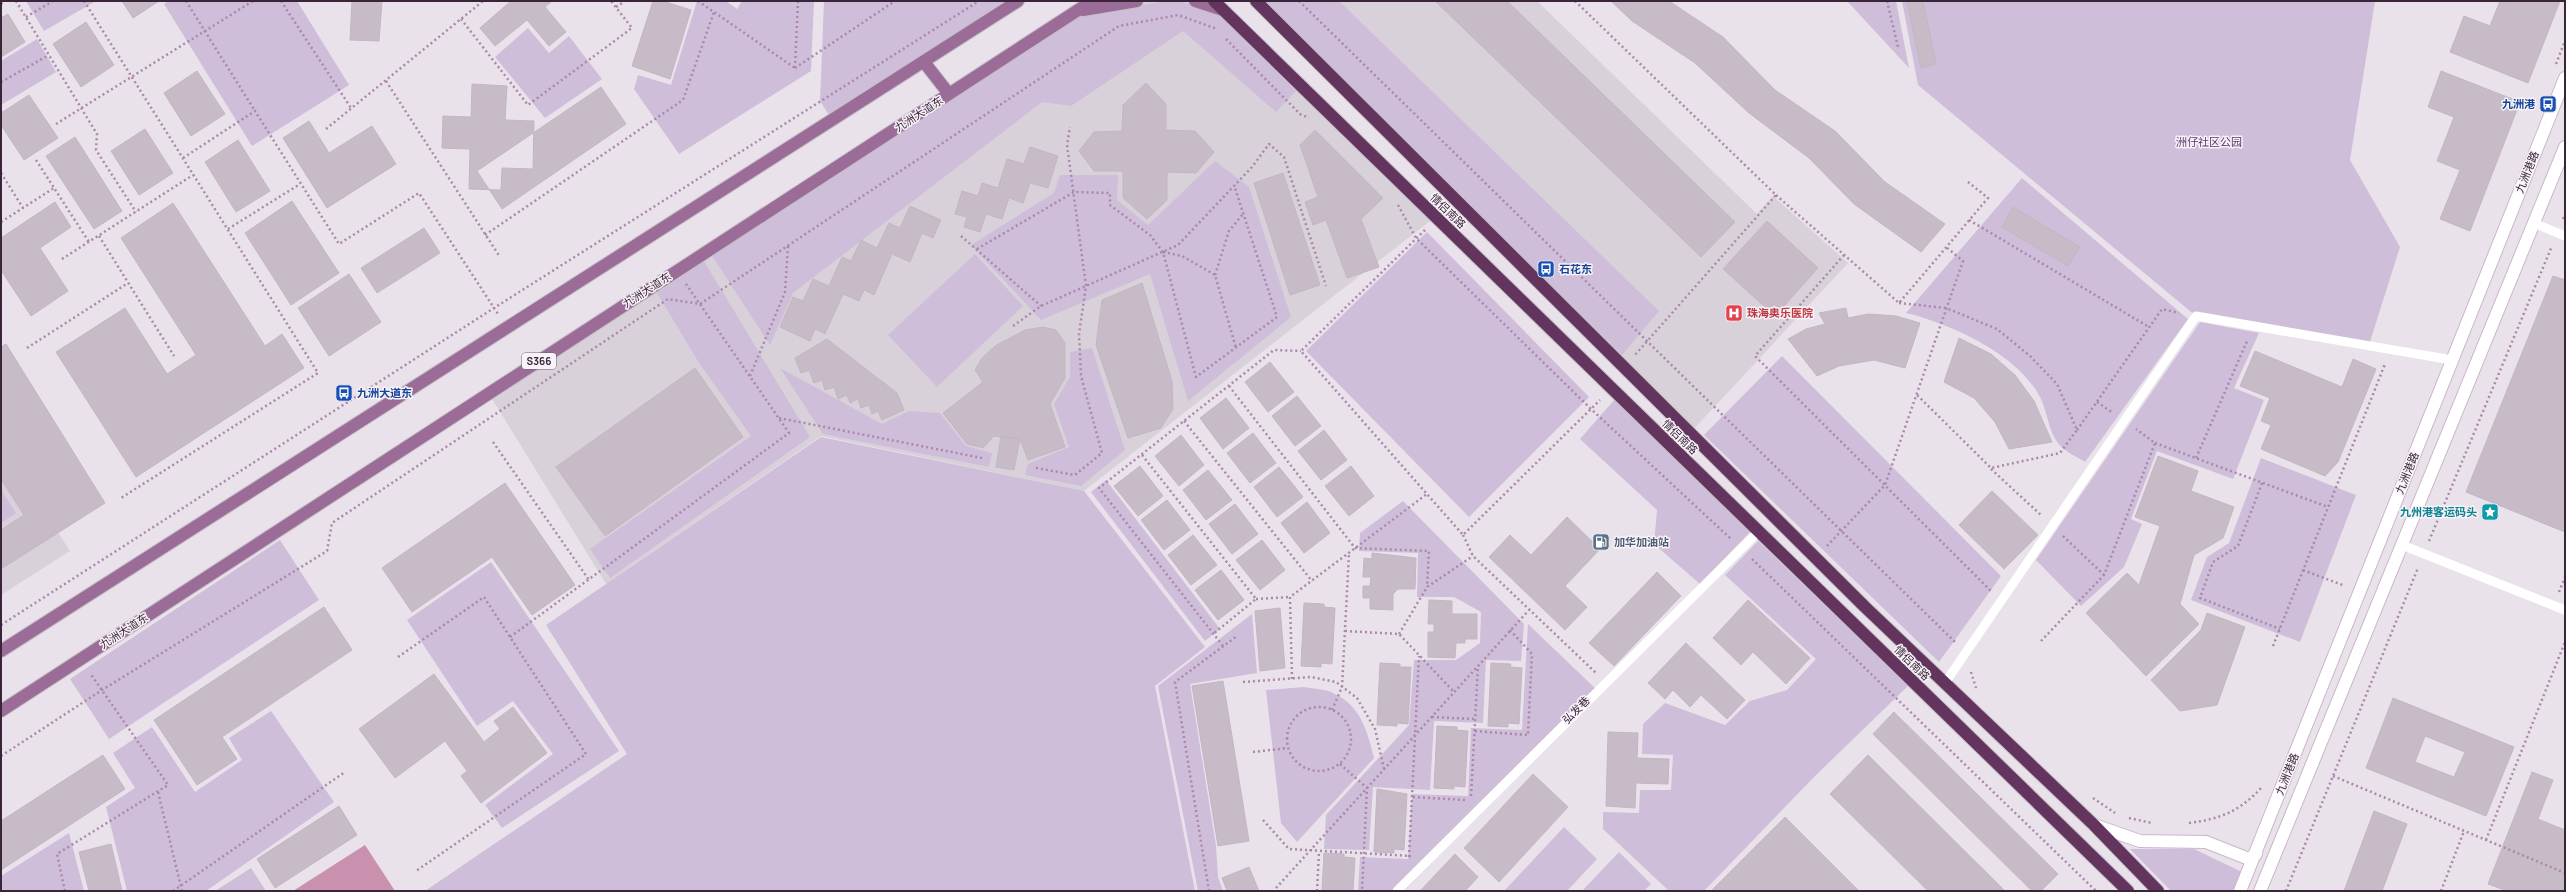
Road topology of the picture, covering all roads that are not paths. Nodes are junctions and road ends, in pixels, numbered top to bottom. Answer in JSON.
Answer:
{"nodes":[{"id":1,"x":1018,"y":1,"type":"edge"},
{"id":2,"x":1092,"y":1,"type":"edge"},
{"id":3,"x":1137,"y":1,"type":"edge"},
{"id":4,"x":1195,"y":1,"type":"edge"},
{"id":5,"x":1214,"y":1,"type":"edge"},
{"id":6,"x":1256,"y":1,"type":"edge"},
{"id":7,"x":1078,"y":10,"type":"junction"},
{"id":8,"x":1223,"y":10,"type":"junction"},
{"id":9,"x":924,"y":62,"type":"junction"},
{"id":10,"x":2565,"y":78,"type":"edge"},
{"id":11,"x":949,"y":94,"type":"junction"},
{"id":12,"x":2565,"y":147,"type":"edge"},
{"id":13,"x":2534,"y":223,"type":"junction"},
{"id":14,"x":2565,"y":236,"type":"edge"},
{"id":15,"x":2452,"y":360,"type":"junction"},
{"id":16,"x":1758,"y":532,"type":"junction"},
{"id":17,"x":2402,"y":545,"type":"junction"},
{"id":18,"x":2565,"y":610,"type":"edge"},
{"id":19,"x":1,"y":651,"type":"edge"},
{"id":20,"x":1945,"y":684,"type":"junction"},
{"id":21,"x":1,"y":711,"type":"edge"},
{"id":22,"x":2094,"y":825,"type":"junction"},
{"id":23,"x":2256,"y":854,"type":"junction"},
{"id":24,"x":2126,"y":890,"type":"edge"},
{"id":25,"x":1397,"y":891,"type":"edge"},
{"id":26,"x":2158,"y":891,"type":"edge"},
{"id":27,"x":2240,"y":891,"type":"edge"},
{"id":28,"x":2260,"y":891,"type":"edge"}],
"edges":[{"from":1,"to":9,"type":"main road"},
{"from":2,"to":7,"type":"main road","name":"九洲大道东","number":"S366"},
{"from":3,"to":7,"type":"main road"},
{"from":4,"to":8,"type":"main road"},
{"from":5,"to":8,"type":"highway","name":"情侣南路"},
{"from":6,"to":20,"type":"highway","name":"情侣南路"},
{"from":7,"to":11,"type":"main road","name":"九洲大道东","number":"S366"},
{"from":8,"to":16,"type":"highway","name":"情侣南路"},
{"from":9,"to":11,"type":"main road"},
{"from":9,"to":19,"type":"main road"},
{"from":10,"to":15,"type":"street","name":"九洲港路"},
{"from":11,"to":21,"type":"main road","name":"九洲大道东","number":"S366"},
{"from":12,"to":13,"type":"street","name":"九洲港路"},
{"from":13,"to":14,"type":"lane"},
{"from":13,"to":17,"type":"street","name":"九洲港路"},
{"from":15,"to":20,"type":"lane"},
{"from":15,"to":23,"type":"street","name":"九洲港路"},
{"from":16,"to":24,"type":"highway","name":"情侣南路"},
{"from":16,"to":25,"type":"lane","name":"弘发巷"},
{"from":17,"to":18,"type":"lane"},
{"from":17,"to":28,"type":"street","name":"九洲港路"},
{"from":20,"to":22,"type":"highway","name":"情侣南路"},
{"from":22,"to":23,"type":"street"},
{"from":22,"to":26,"type":"highway","name":"情侣南路"},
{"from":23,"to":27,"type":"street","name":"九洲港路"}]}
